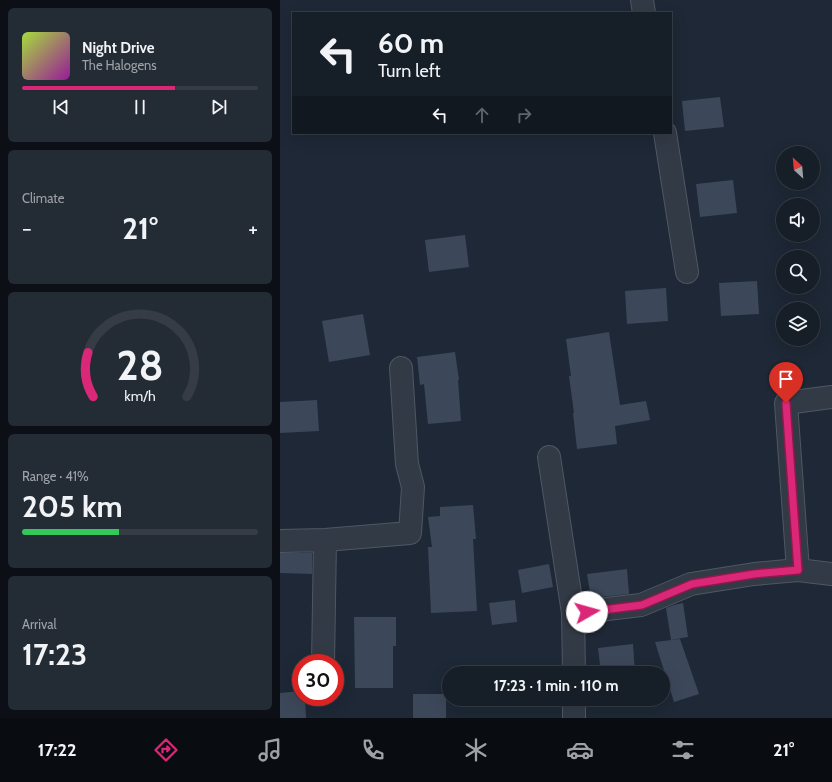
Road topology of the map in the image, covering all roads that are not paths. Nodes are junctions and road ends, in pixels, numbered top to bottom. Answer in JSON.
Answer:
{"nodes":[{"id":1,"x":642,"y":0,"type":"edge"},
{"id":2,"x":644,"y":12,"type":"edge"},
{"id":3,"x":664,"y":134,"type":"edge"},
{"id":4,"x":687,"y":272,"type":"dead end"},
{"id":5,"x":401,"y":368,"type":"dead end"},
{"id":6,"x":832,"y":397,"type":"edge"},
{"id":7,"x":549,"y":457,"type":"dead end"},
{"id":8,"x":325,"y":540,"type":"junction"},
{"id":9,"x":280,"y":541,"type":"edge"},
{"id":10,"x":798,"y":570,"type":"junction"},
{"id":11,"x":832,"y":574,"type":"edge"},
{"id":12,"x":573,"y":613,"type":"junction"},
{"id":13,"x":322,"y":654,"type":"edge"},
{"id":14,"x":574,"y":666,"type":"edge"},
{"id":15,"x":574,"y":706,"type":"edge"},
{"id":16,"x":574,"y":718,"type":"edge"}],
"edges":[{"from":1,"to":2,"type":"street"},
{"from":3,"to":4,"type":"street"},
{"from":5,"to":8,"type":"street"},
{"from":6,"to":10,"type":"street"},
{"from":7,"to":12,"type":"street"},
{"from":8,"to":9,"type":"street"},
{"from":8,"to":13,"type":"street"},
{"from":10,"to":11,"type":"street"},
{"from":10,"to":12,"type":"street"},
{"from":12,"to":14,"type":"street"},
{"from":15,"to":16,"type":"street"}]}
